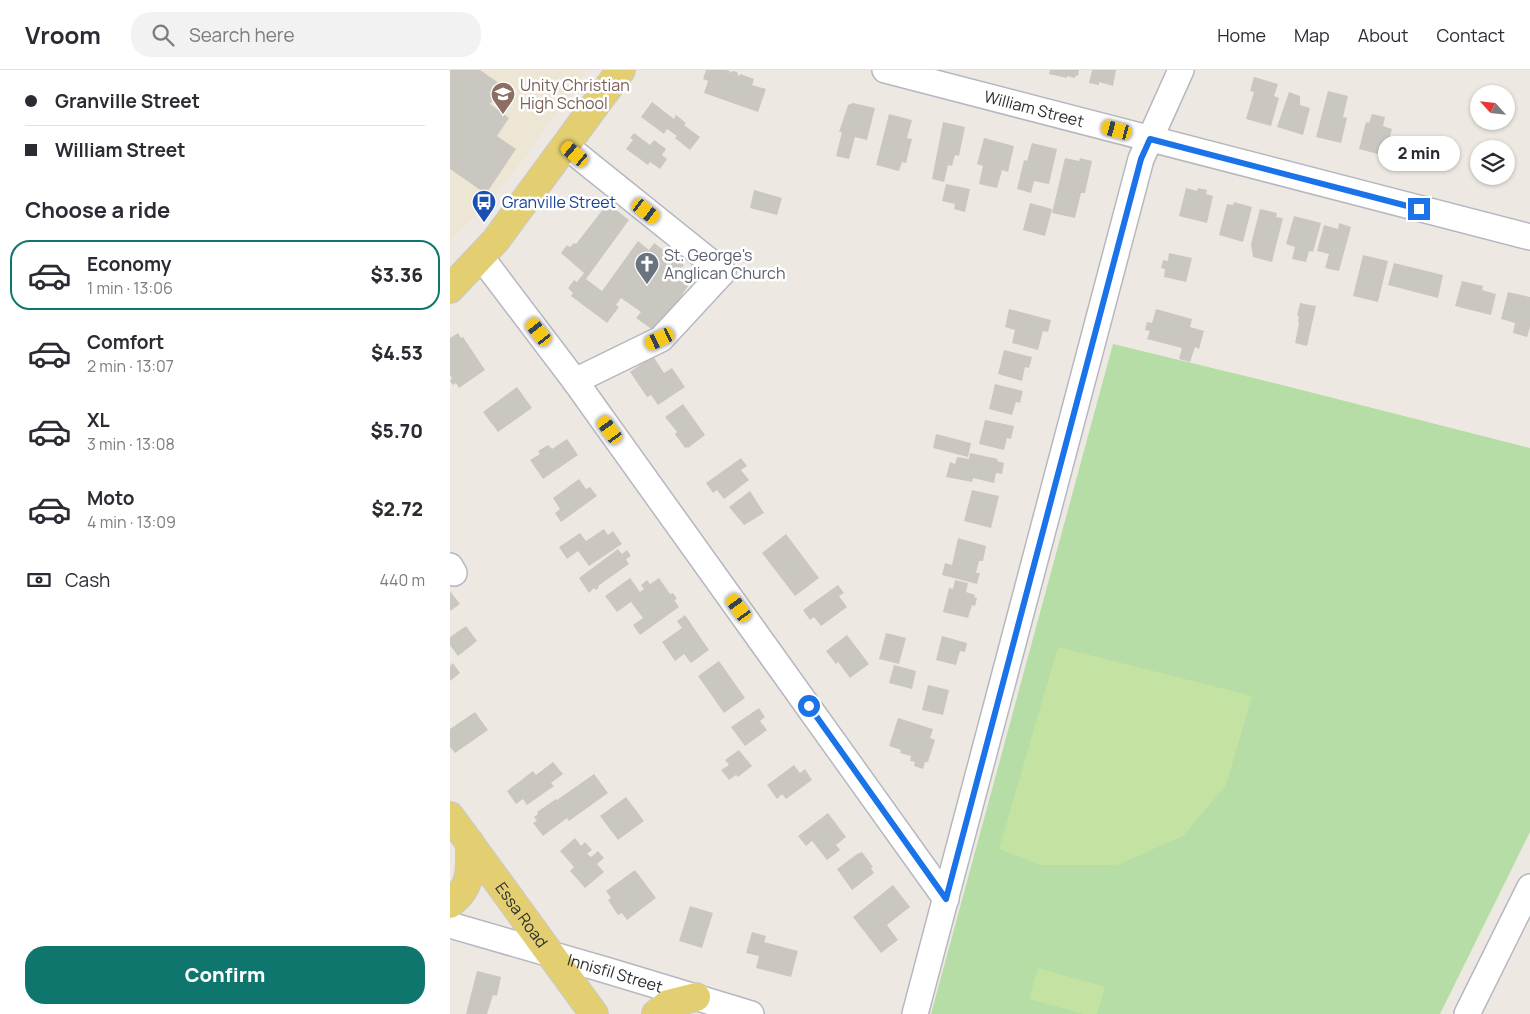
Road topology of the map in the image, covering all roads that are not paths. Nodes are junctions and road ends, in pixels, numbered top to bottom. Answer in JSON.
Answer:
{"nodes":[{"id":1,"x":621,"y":70,"type":"edge"},
{"id":2,"x":885,"y":70,"type":"edge"},
{"id":3,"x":1181,"y":70,"type":"edge"},
{"id":4,"x":1150,"y":139,"type":"junction"},
{"id":5,"x":566,"y":146,"type":"junction"},
{"id":6,"x":1530,"y":237,"type":"edge"},
{"id":7,"x":481,"y":257,"type":"junction"},
{"id":8,"x":450,"y":289,"type":"edge"},
{"id":9,"x":575,"y":381,"type":"junction"},
{"id":10,"x":450,"y":816,"type":"edge"},
{"id":11,"x":470,"y":843,"type":"junction"},
{"id":12,"x":1530,"y":887,"type":"edge"},
{"id":13,"x":946,"y":899,"type":"junction"},
{"id":14,"x":450,"y":904,"type":"edge"},
{"id":15,"x":450,"y":925,"type":"edge"},
{"id":16,"x":550,"y":954,"type":"junction"},
{"id":17,"x":696,"y":998,"type":"junction"},
{"id":18,"x":594,"y":1014,"type":"edge"},
{"id":19,"x":656,"y":1014,"type":"edge"},
{"id":20,"x":751,"y":1014,"type":"edge"},
{"id":21,"x":915,"y":1014,"type":"edge"},
{"id":22,"x":1467,"y":1014,"type":"edge"}],
"edges":[{"from":1,"to":5,"type":"main road"},
{"from":2,"to":4,"type":"street","name":"William Street"},
{"from":3,"to":4,"type":"street"},
{"from":4,"to":6,"type":"street","name":"William Street"},
{"from":4,"to":13,"type":"street"},
{"from":5,"to":7,"type":"main road"},
{"from":5,"to":9,"type":"street"},
{"from":7,"to":8,"type":"main road"},
{"from":7,"to":9,"type":"street"},
{"from":9,"to":13,"type":"street"},
{"from":10,"to":11,"type":"main road","name":"Essa Road"},
{"from":11,"to":14,"type":"main road"},
{"from":11,"to":16,"type":"main road","name":"Essa Road"},
{"from":12,"to":22,"type":"street"},
{"from":13,"to":21,"type":"street"},
{"from":15,"to":16,"type":"street","name":"Innisfil Street"},
{"from":16,"to":17,"type":"street","name":"Innisfil Street"},
{"from":16,"to":18,"type":"main road","name":"Essa Road"},
{"from":17,"to":19,"type":"main road"},
{"from":17,"to":20,"type":"street","name":"Innisfil Street"}]}
